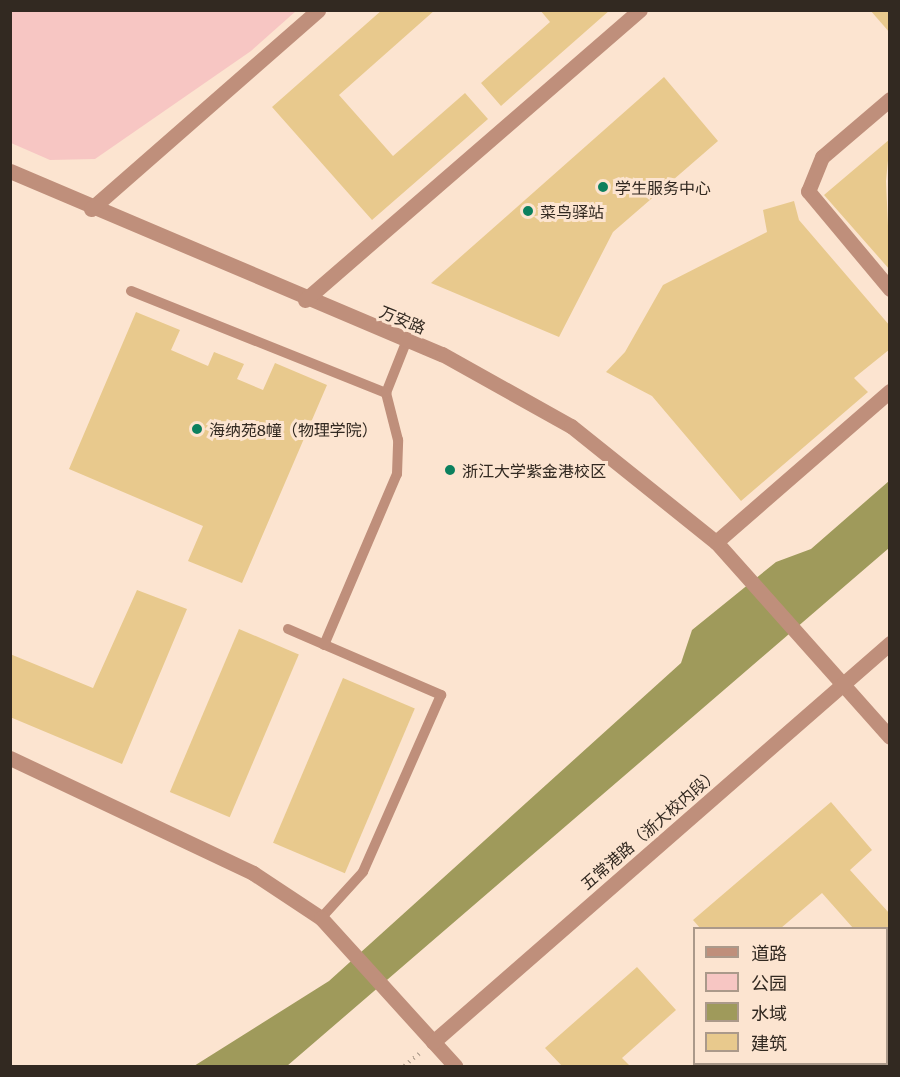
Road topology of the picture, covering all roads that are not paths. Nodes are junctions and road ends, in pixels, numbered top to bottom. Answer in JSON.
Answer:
{"nodes":[{"id":1,"x":318,"y":10,"type":"edge"},
{"id":2,"x":640,"y":10,"type":"edge"},
{"id":3,"x":890,"y":99,"type":"edge"},
{"id":4,"x":10,"y":171,"type":"edge"},
{"id":5,"x":91,"y":208,"type":"junction"},
{"id":6,"x":890,"y":289,"type":"edge"},
{"id":7,"x":132,"y":291,"type":"dead end"},
{"id":8,"x":305,"y":300,"type":"junction"},
{"id":9,"x":407,"y":340,"type":"junction"},
{"id":10,"x":890,"y":391,"type":"edge"},
{"id":11,"x":386,"y":393,"type":"junction"},
{"id":12,"x":716,"y":542,"type":"junction"},
{"id":13,"x":288,"y":629,"type":"dead end"},
{"id":14,"x":890,"y":643,"type":"edge"},
{"id":15,"x":324,"y":645,"type":"junction"},
{"id":16,"x":843,"y":683,"type":"junction"},
{"id":17,"x":890,"y":737,"type":"edge"},
{"id":18,"x":10,"y":758,"type":"edge"},
{"id":19,"x":321,"y":918,"type":"junction"},
{"id":20,"x":433,"y":1042,"type":"junction"},
{"id":21,"x":454,"y":1066,"type":"edge"}],
"edges":[{"from":1,"to":5,"type":"street"},
{"from":2,"to":8,"type":"street"},
{"from":3,"to":6,"type":"street"},
{"from":4,"to":5,"type":"street","name":"万安路"},
{"from":5,"to":8,"type":"street","name":"万安路"},
{"from":7,"to":11,"type":"lane"},
{"from":8,"to":9,"type":"street","name":"万安路"},
{"from":9,"to":11,"type":"lane"},
{"from":9,"to":12,"type":"street","name":"万安路"},
{"from":10,"to":12,"type":"street"},
{"from":11,"to":15,"type":"lane"},
{"from":12,"to":16,"type":"street","name":"万安路"},
{"from":13,"to":15,"type":"lane"},
{"from":14,"to":16,"type":"street","name":"五常港路（浙大校内段）"},
{"from":15,"to":19,"type":"lane"},
{"from":16,"to":17,"type":"street","name":"万安路"},
{"from":16,"to":20,"type":"street","name":"五常港路（浙大校内段）"},
{"from":18,"to":19,"type":"street"},
{"from":19,"to":20,"type":"street"},
{"from":20,"to":21,"type":"street"}]}
